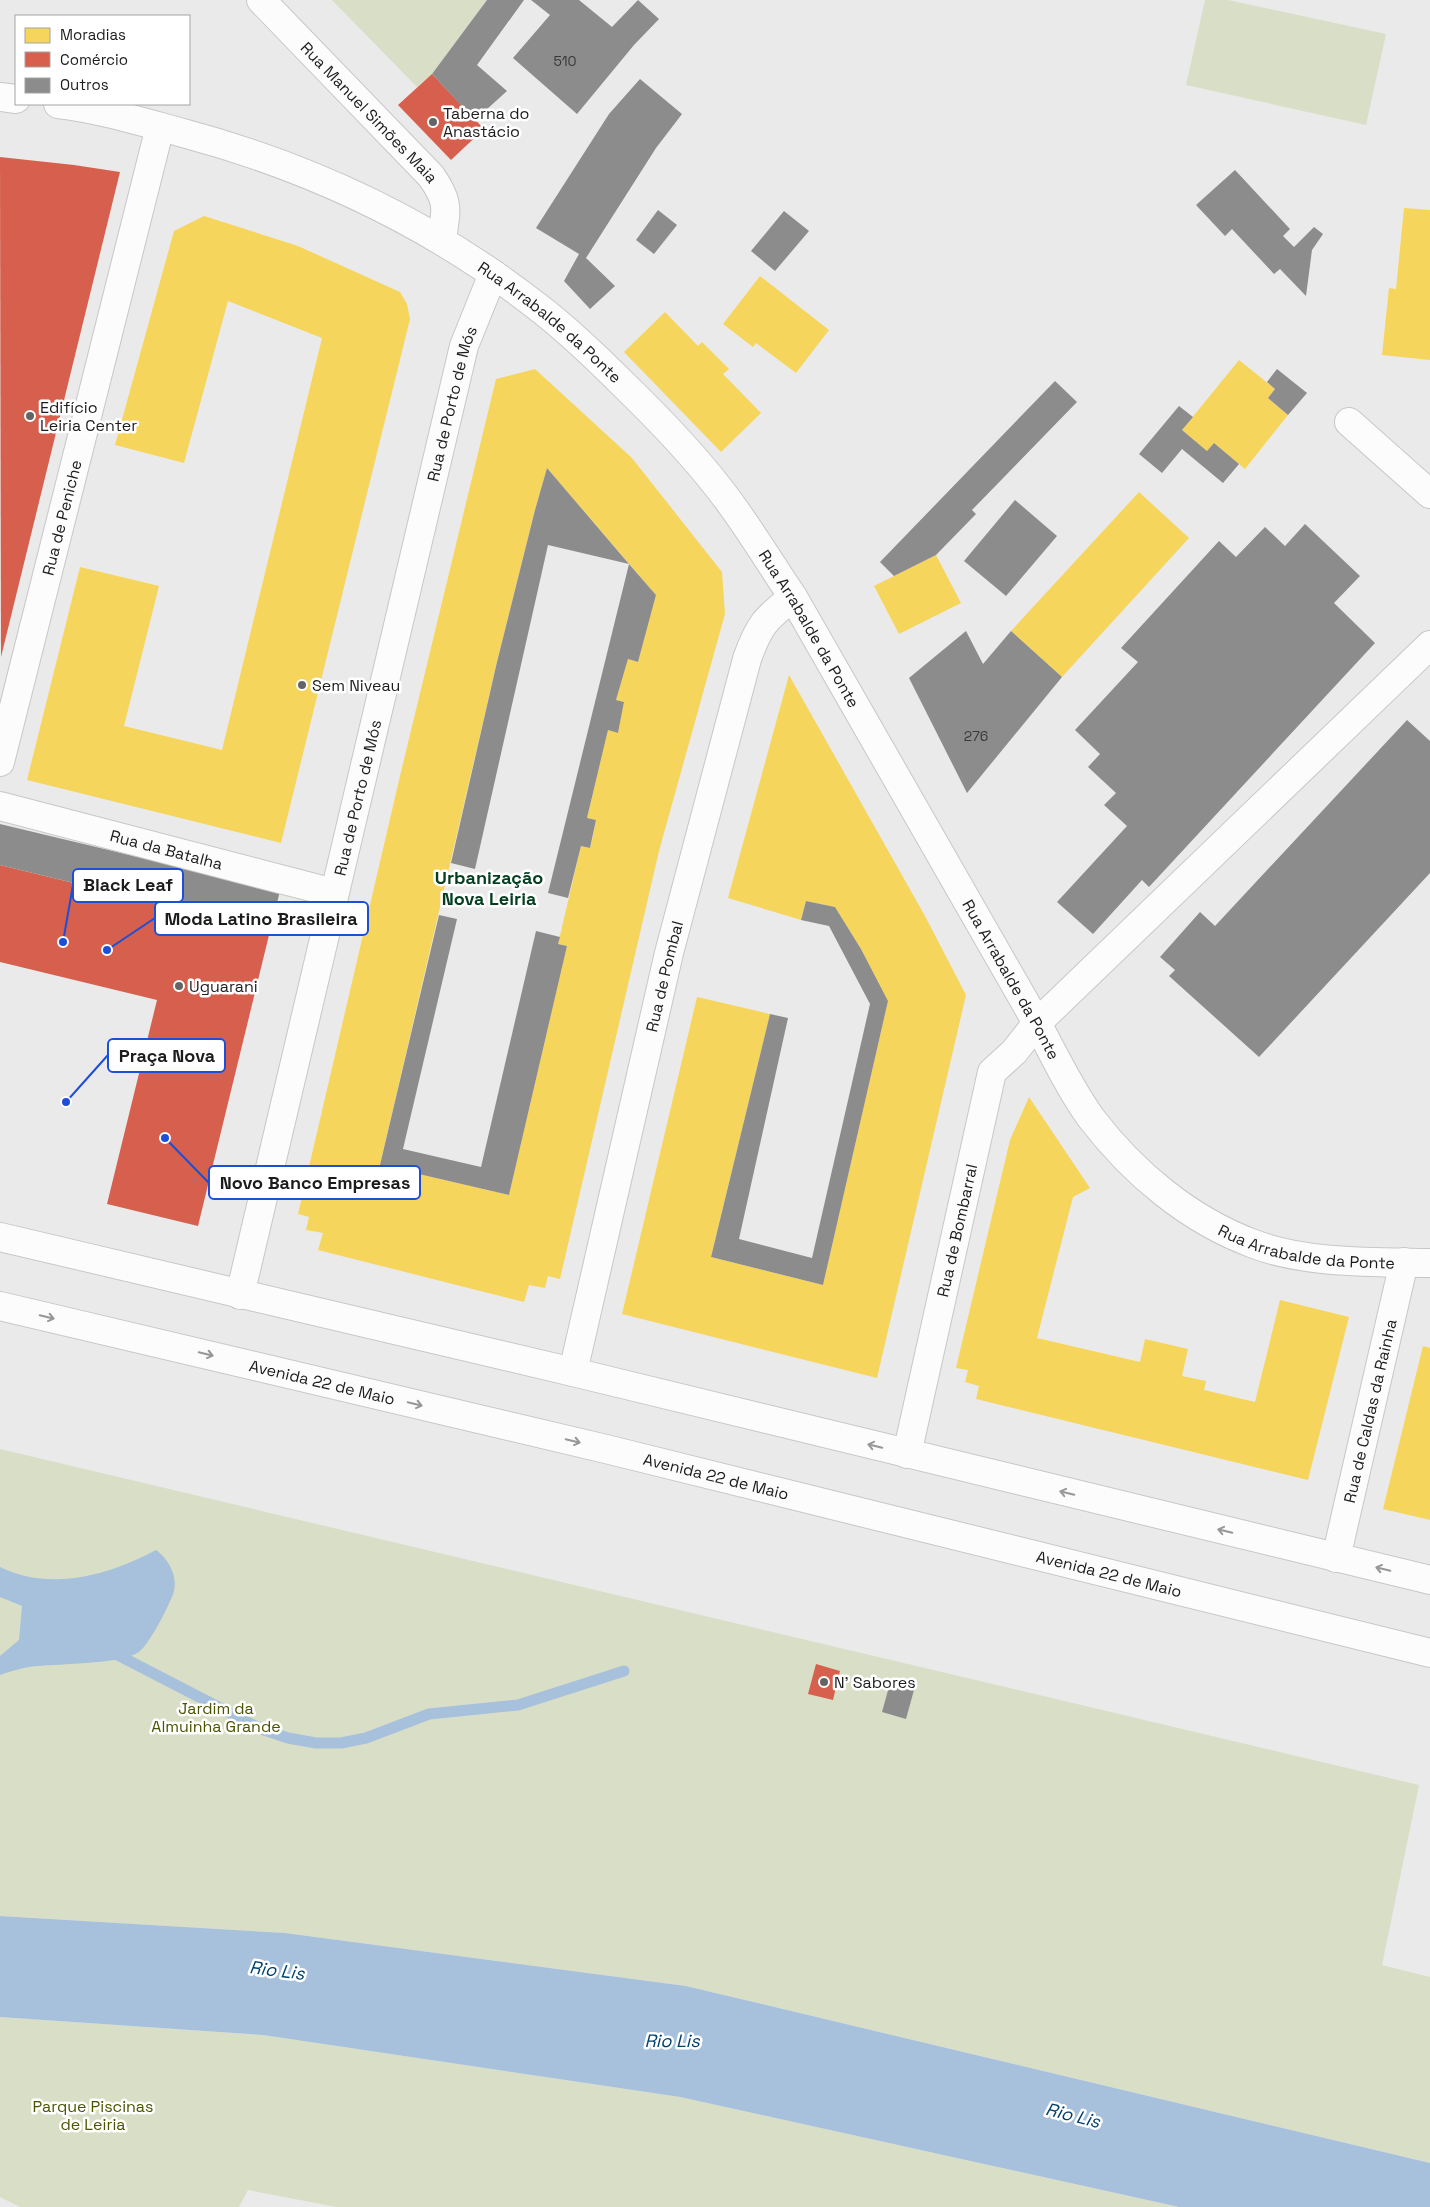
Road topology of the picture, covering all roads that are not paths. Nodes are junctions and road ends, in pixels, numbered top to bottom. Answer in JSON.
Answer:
{"nodes":[{"id":1,"x":261,"y":0,"type":"edge"},
{"id":2,"x":0,"y":98,"type":"edge"},
{"id":3,"x":15,"y":99,"type":"edge"},
{"id":4,"x":63,"y":105,"type":"edge"},
{"id":5,"x":160,"y":127,"type":"junction"},
{"id":6,"x":442,"y":240,"type":"junction"},
{"id":7,"x":493,"y":274,"type":"junction"},
{"id":8,"x":1349,"y":422,"type":"dead end"},
{"id":9,"x":1430,"y":494,"type":"edge"},
{"id":10,"x":793,"y":597,"type":"junction"},
{"id":11,"x":1430,"y":645,"type":"edge"},
{"id":12,"x":0,"y":762,"type":"edge"},
{"id":13,"x":0,"y":806,"type":"edge"},
{"id":14,"x":334,"y":893,"type":"junction"},
{"id":15,"x":1037,"y":1022,"type":"junction"},
{"id":16,"x":0,"y":1237,"type":"edge"},
{"id":17,"x":1417,"y":1262,"type":"edge"},
{"id":18,"x":240,"y":1295,"type":"junction"},
{"id":19,"x":0,"y":1306,"type":"edge"},
{"id":20,"x":573,"y":1372,"type":"junction"},
{"id":21,"x":907,"y":1454,"type":"junction"},
{"id":22,"x":1336,"y":1558,"type":"junction"},
{"id":23,"x":1430,"y":1580,"type":"edge"},
{"id":24,"x":1430,"y":1654,"type":"edge"}],
"edges":[{"from":1,"to":6,"type":"street","name":"Rua Manuel Simões Maia"},
{"from":2,"to":3,"type":"street"},
{"from":4,"to":5,"type":"street","name":"Rua Arrabalde da Ponte"},
{"from":5,"to":6,"type":"street","name":"Rua Arrabalde da Ponte"},
{"from":5,"to":12,"type":"street","name":"Rua de Peniche"},
{"from":6,"to":7,"type":"street","name":"Rua Arrabalde da Ponte"},
{"from":7,"to":10,"type":"street","name":"Rua Arrabalde da Ponte"},
{"from":7,"to":14,"type":"street","name":"Rua de Porto de Mós"},
{"from":8,"to":9,"type":"street"},
{"from":10,"to":15,"type":"street","name":"Rua Arrabalde da Ponte"},
{"from":10,"to":20,"type":"street","name":"Rua de Pombal"},
{"from":11,"to":15,"type":"street","name":"Rua de Bombarral"},
{"from":13,"to":14,"type":"street","name":"Rua da Batalha"},
{"from":14,"to":18,"type":"street","name":"Rua de Porto de Mós"},
{"from":15,"to":17,"type":"street","name":"Rua Arrabalde da Ponte"},
{"from":15,"to":21,"type":"street","name":"Rua de Bombarral"},
{"from":16,"to":18,"type":"street"},
{"from":17,"to":22,"type":"street","name":"Rua de Caldas da Rainha"},
{"from":18,"to":20,"type":"street"},
{"from":19,"to":24,"type":"street","name":"Avenida 22 de Maio","one_way":true},
{"from":21,"to":20,"type":"street","one_way":true},
{"from":22,"to":21,"type":"street","one_way":true},
{"from":23,"to":22,"type":"street","one_way":true}]}
